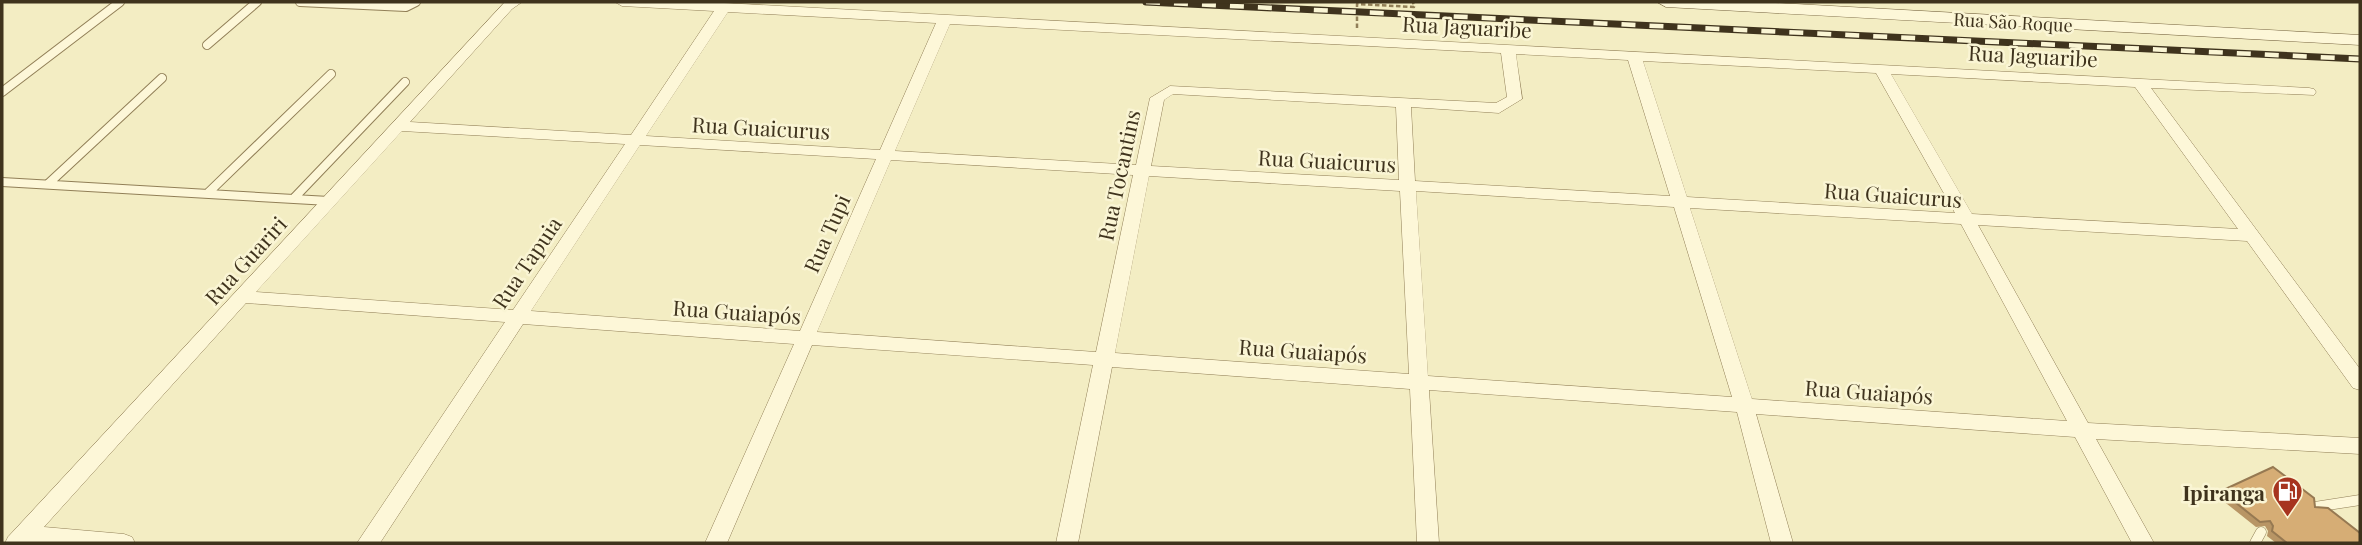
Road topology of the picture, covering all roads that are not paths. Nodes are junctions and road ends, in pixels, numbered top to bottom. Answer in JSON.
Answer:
{"nodes":[{"id":1,"x":120,"y":2,"type":"edge"},
{"id":2,"x":257,"y":2,"type":"edge"},
{"id":3,"x":300,"y":2,"type":"edge"},
{"id":4,"x":416,"y":2,"type":"edge"},
{"id":5,"x":622,"y":2,"type":"edge"},
{"id":6,"x":1666,"y":2,"type":"edge"},
{"id":7,"x":511,"y":4,"type":"edge"},
{"id":8,"x":724,"y":7,"type":"junction"},
{"id":9,"x":945,"y":19,"type":"junction"},
{"id":10,"x":2360,"y":40,"type":"edge"},
{"id":11,"x":207,"y":45,"type":"dead end"},
{"id":12,"x":1508,"y":49,"type":"junction"},
{"id":13,"x":1634,"y":55,"type":"junction"},
{"id":14,"x":1880,"y":68,"type":"junction"},
{"id":15,"x":331,"y":74,"type":"dead end"},
{"id":16,"x":162,"y":78,"type":"dead end"},
{"id":17,"x":2138,"y":81,"type":"junction"},
{"id":18,"x":405,"y":82,"type":"dead end"},
{"id":19,"x":2,"y":92,"type":"edge"},
{"id":20,"x":2309,"y":92,"type":"dead end"},
{"id":21,"x":1403,"y":104,"type":"junction"},
{"id":22,"x":398,"y":126,"type":"junction"},
{"id":23,"x":636,"y":141,"type":"junction"},
{"id":24,"x":887,"y":155,"type":"junction"},
{"id":25,"x":1142,"y":170,"type":"junction"},
{"id":26,"x":2,"y":182,"type":"edge"},
{"id":27,"x":47,"y":184,"type":"junction"},
{"id":28,"x":1408,"y":185,"type":"junction"},
{"id":29,"x":209,"y":192,"type":"junction"},
{"id":30,"x":295,"y":197,"type":"junction"},
{"id":31,"x":329,"y":201,"type":"junction"},
{"id":32,"x":1682,"y":202,"type":"junction"},
{"id":33,"x":1967,"y":220,"type":"junction"},
{"id":34,"x":2255,"y":236,"type":"junction"},
{"id":35,"x":243,"y":297,"type":"junction"},
{"id":36,"x":516,"y":317,"type":"junction"},
{"id":37,"x":803,"y":338,"type":"junction"},
{"id":38,"x":1103,"y":358,"type":"junction"},
{"id":39,"x":1419,"y":381,"type":"junction"},
{"id":40,"x":2360,"y":383,"type":"edge"},
{"id":41,"x":1744,"y":404,"type":"junction"},
{"id":42,"x":2081,"y":430,"type":"junction"},
{"id":43,"x":2360,"y":446,"type":"edge"},
{"id":44,"x":2360,"y":500,"type":"edge"},
{"id":45,"x":2315,"y":507,"type":"edge"},
{"id":46,"x":2261,"y":532,"type":"dead end"},
{"id":47,"x":21,"y":538,"type":"edge"},
{"id":48,"x":124,"y":543,"type":"edge"},
{"id":49,"x":368,"y":543,"type":"edge"},
{"id":50,"x":716,"y":543,"type":"edge"},
{"id":51,"x":1067,"y":543,"type":"edge"},
{"id":52,"x":1428,"y":543,"type":"edge"},
{"id":53,"x":1782,"y":543,"type":"edge"},
{"id":54,"x":2143,"y":543,"type":"edge"},
{"id":55,"x":2255,"y":543,"type":"edge"}],
"edges":[{"from":1,"to":19,"type":"lane"},
{"from":2,"to":11,"type":"lane"},
{"from":3,"to":4,"type":"lane"},
{"from":5,"to":8,"type":"street","name":"Rua Jaguaribe"},
{"from":6,"to":10,"type":"street","name":"Rua São Roque"},
{"from":7,"to":22,"type":"street","name":"Rua Guariri"},
{"from":8,"to":9,"type":"street","name":"Rua Jaguaribe"},
{"from":8,"to":23,"type":"street","name":"Rua Tapuia"},
{"from":9,"to":12,"type":"street","name":"Rua Jaguaribe"},
{"from":9,"to":24,"type":"street","name":"Rua Tupi"},
{"from":12,"to":13,"type":"street","name":"Rua Jaguaribe"},
{"from":12,"to":21,"type":"street","name":"Rua Tocantins"},
{"from":13,"to":14,"type":"street","name":"Rua Jaguaribe"},
{"from":13,"to":32,"type":"street"},
{"from":14,"to":17,"type":"street","name":"Rua Jaguaribe"},
{"from":14,"to":33,"type":"street"},
{"from":15,"to":29,"type":"lane"},
{"from":16,"to":27,"type":"lane"},
{"from":17,"to":20,"type":"street","name":"Rua Jaguaribe"},
{"from":17,"to":34,"type":"street"},
{"from":18,"to":30,"type":"lane"},
{"from":21,"to":25,"type":"street","name":"Rua Tocantins"},
{"from":21,"to":28,"type":"street"},
{"from":22,"to":23,"type":"street","name":"Rua Guaicurus"},
{"from":22,"to":31,"type":"street","name":"Rua Guariri"},
{"from":23,"to":24,"type":"street","name":"Rua Guaicurus"},
{"from":23,"to":36,"type":"street","name":"Rua Tapuia"},
{"from":24,"to":25,"type":"street","name":"Rua Guaicurus"},
{"from":24,"to":37,"type":"street","name":"Rua Tupi"},
{"from":25,"to":28,"type":"street","name":"Rua Guaicurus"},
{"from":25,"to":38,"type":"street","name":"Rua Tocantins"},
{"from":26,"to":27,"type":"lane"},
{"from":27,"to":29,"type":"lane"},
{"from":28,"to":32,"type":"street","name":"Rua Guaicurus"},
{"from":28,"to":39,"type":"street"},
{"from":29,"to":30,"type":"lane"},
{"from":30,"to":31,"type":"lane"},
{"from":31,"to":35,"type":"street","name":"Rua Guariri"},
{"from":32,"to":33,"type":"street","name":"Rua Guaicurus"},
{"from":32,"to":41,"type":"street"},
{"from":33,"to":34,"type":"street","name":"Rua Guaicurus"},
{"from":33,"to":42,"type":"street"},
{"from":34,"to":40,"type":"street"},
{"from":35,"to":36,"type":"street","name":"Rua Guaiapós"},
{"from":35,"to":47,"type":"street","name":"Rua Guariri"},
{"from":36,"to":37,"type":"street","name":"Rua Guaiapós"},
{"from":36,"to":49,"type":"street","name":"Rua Tapuia"},
{"from":37,"to":38,"type":"street","name":"Rua Guaiapós"},
{"from":37,"to":50,"type":"street","name":"Rua Tupi"},
{"from":38,"to":39,"type":"street","name":"Rua Guaiapós"},
{"from":38,"to":51,"type":"street","name":"Rua Tocantins"},
{"from":39,"to":41,"type":"street","name":"Rua Guaiapós"},
{"from":39,"to":52,"type":"street"},
{"from":41,"to":42,"type":"street","name":"Rua Guaiapós"},
{"from":41,"to":53,"type":"street"},
{"from":42,"to":43,"type":"street","name":"Rua Guaiapós"},
{"from":42,"to":54,"type":"street"},
{"from":44,"to":45,"type":"lane"},
{"from":46,"to":55,"type":"lane"},
{"from":47,"to":48,"type":"street"}]}
